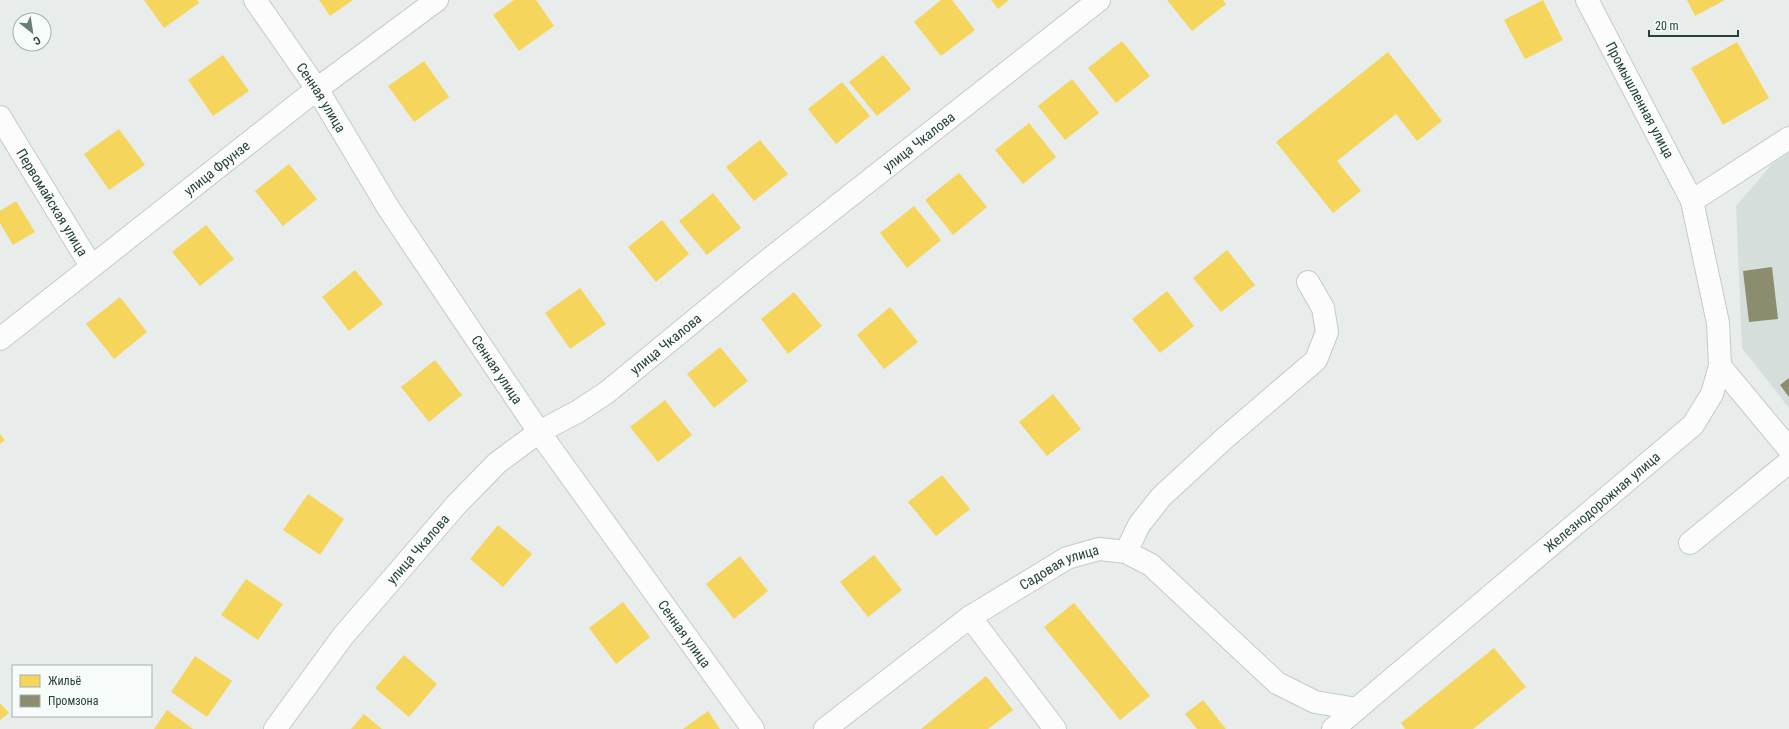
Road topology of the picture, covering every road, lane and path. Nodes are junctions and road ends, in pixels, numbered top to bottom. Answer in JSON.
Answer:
{"nodes":[{"id":1,"x":255,"y":0,"type":"edge"},
{"id":2,"x":436,"y":0,"type":"edge"},
{"id":3,"x":1099,"y":0,"type":"edge"},
{"id":4,"x":1587,"y":0,"type":"edge"},
{"id":5,"x":317,"y":89,"type":"junction"},
{"id":6,"x":0,"y":117,"type":"edge"},
{"id":7,"x":1789,"y":138,"type":"edge"},
{"id":8,"x":1692,"y":201,"type":"junction"},
{"id":9,"x":91,"y":266,"type":"junction"},
{"id":10,"x":1308,"y":282,"type":"dead end"},
{"id":11,"x":0,"y":339,"type":"edge"},
{"id":12,"x":1720,"y":366,"type":"junction"},
{"id":13,"x":539,"y":432,"type":"junction"},
{"id":14,"x":1789,"y":449,"type":"edge"},
{"id":15,"x":1789,"y":462,"type":"edge"},
{"id":16,"x":1690,"y":543,"type":"dead end"},
{"id":17,"x":1126,"y":552,"type":"junction"},
{"id":18,"x":970,"y":617,"type":"junction"},
{"id":19,"x":1357,"y":709,"type":"junction"},
{"id":20,"x":275,"y":729,"type":"edge"},
{"id":21,"x":753,"y":729,"type":"edge"},
{"id":22,"x":825,"y":729,"type":"edge"},
{"id":23,"x":1055,"y":729,"type":"edge"},
{"id":24,"x":1334,"y":729,"type":"edge"}],
"edges":[{"from":1,"to":5,"type":"street","name":"Сенная улица"},
{"from":2,"to":5,"type":"street","name":"улица Фрунзе"},
{"from":3,"to":13,"type":"street","name":"улица Чкалова"},
{"from":4,"to":8,"type":"street","name":"Промышленная улица"},
{"from":5,"to":9,"type":"street","name":"улица Фрунзе"},
{"from":5,"to":13,"type":"street","name":"Сенная улица"},
{"from":6,"to":9,"type":"street","name":"Первомайская улица"},
{"from":7,"to":8,"type":"street"},
{"from":8,"to":12,"type":"street","name":"Железнодорожная улица"},
{"from":9,"to":11,"type":"street","name":"улица Фрунзе"},
{"from":10,"to":17,"type":"street"},
{"from":12,"to":14,"type":"street"},
{"from":12,"to":19,"type":"street","name":"Железнодорожная улица"},
{"from":13,"to":20,"type":"street","name":"улица Чкалова"},
{"from":13,"to":21,"type":"street","name":"Сенная улица"},
{"from":15,"to":16,"type":"street"},
{"from":17,"to":18,"type":"street","name":"Садовая улица"},
{"from":17,"to":19,"type":"street","name":"Садовая улица"},
{"from":18,"to":22,"type":"street","name":"Садовая улица"},
{"from":18,"to":23,"type":"street"},
{"from":19,"to":24,"type":"street","name":"Железнодорожная улица"}]}
